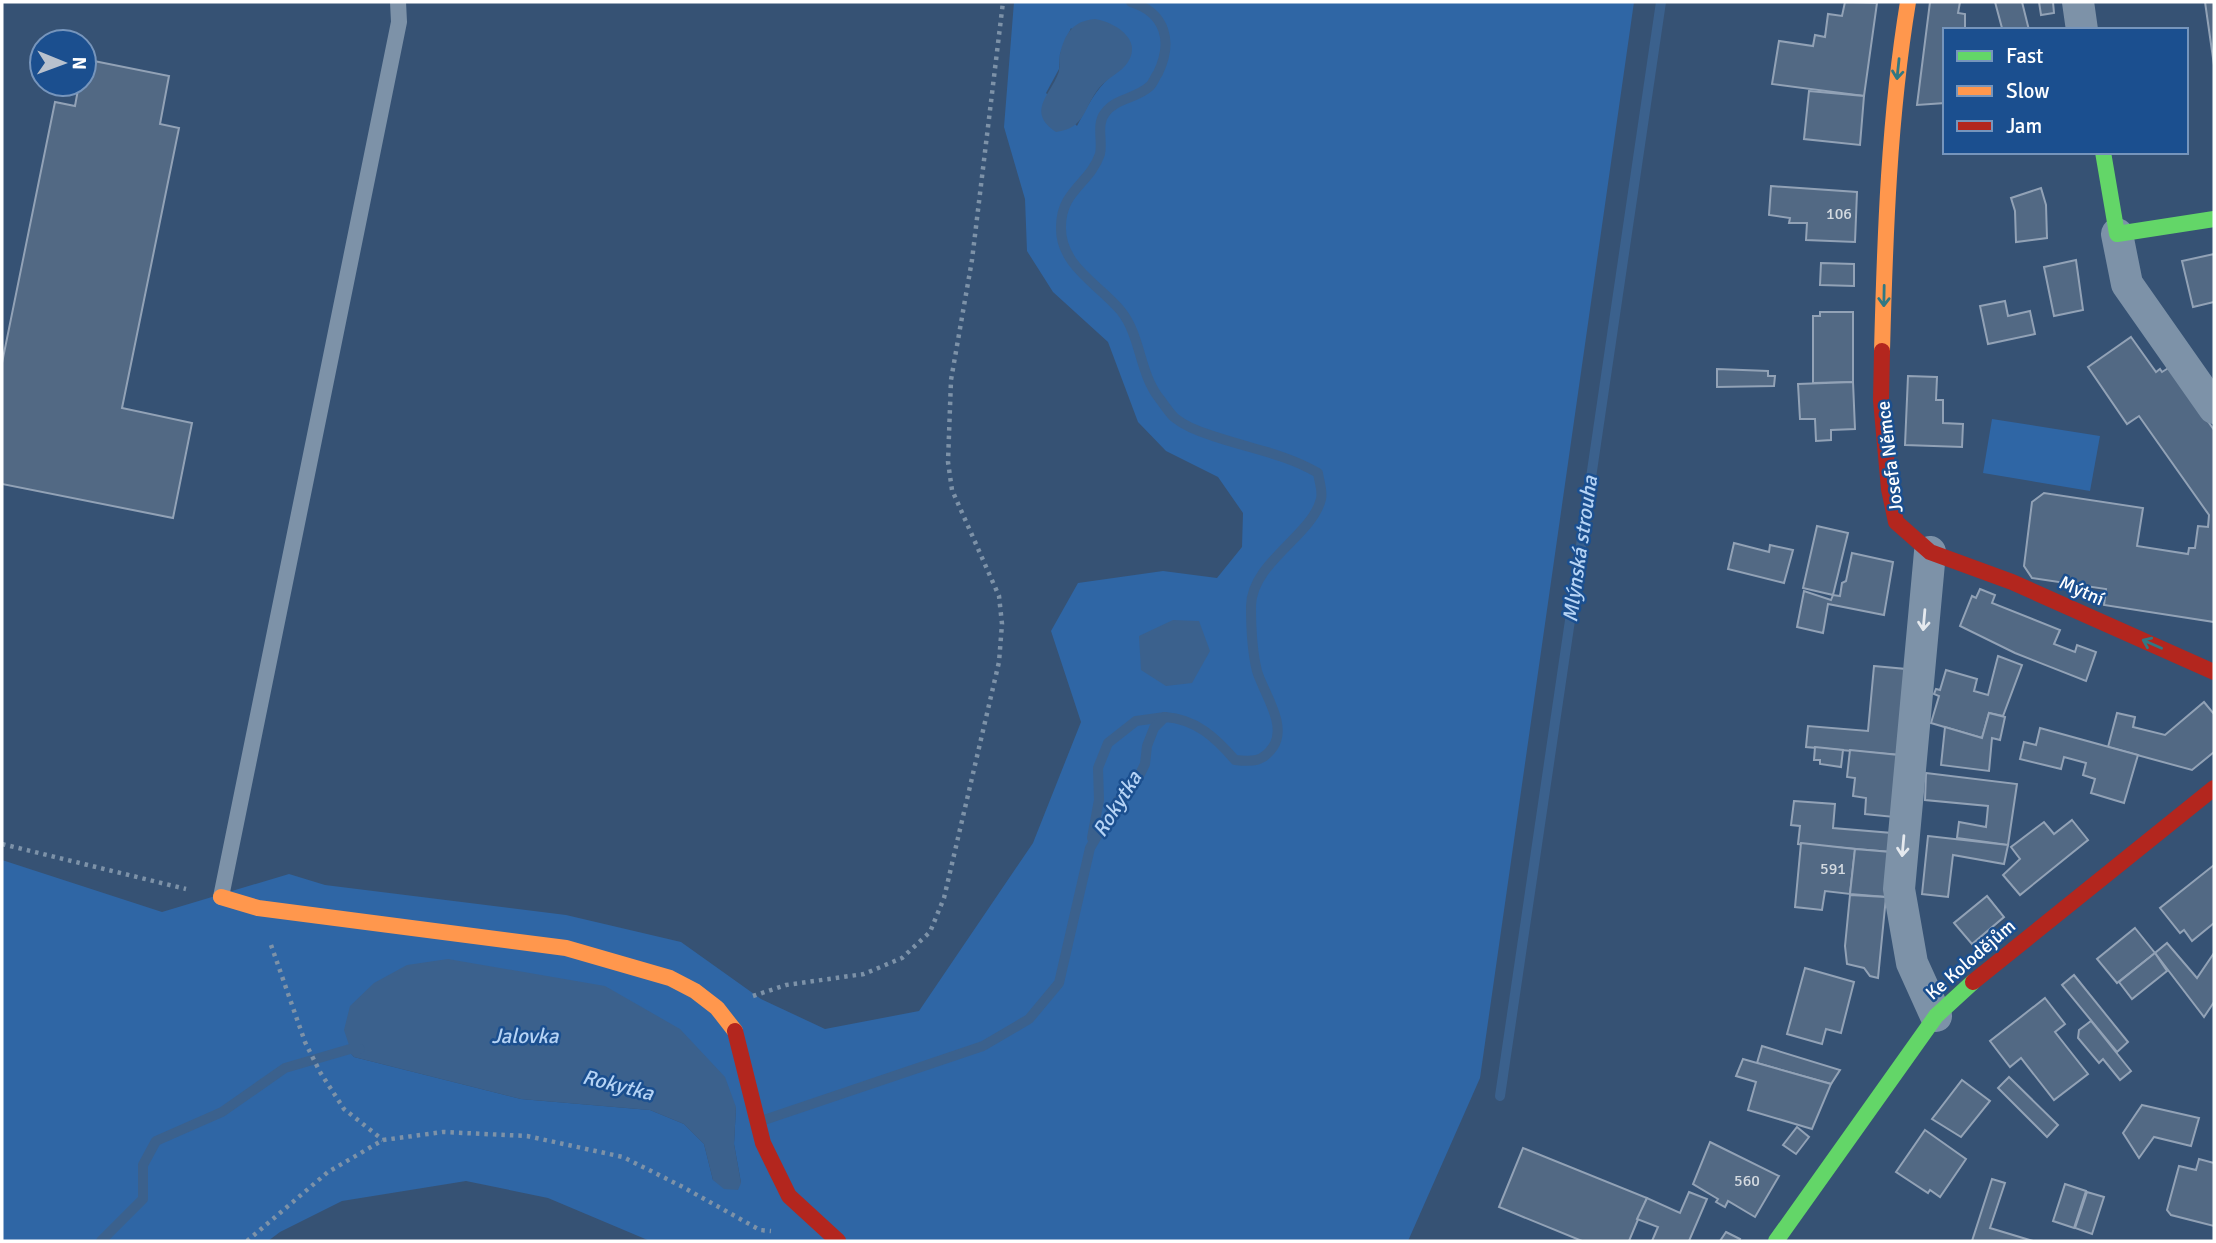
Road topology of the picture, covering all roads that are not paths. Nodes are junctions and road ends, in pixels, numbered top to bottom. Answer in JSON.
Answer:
{"nodes":[{"id":1,"x":398,"y":2,"type":"edge"},
{"id":2,"x":1908,"y":2,"type":"edge"},
{"id":3,"x":2078,"y":2,"type":"edge"},
{"id":4,"x":2082,"y":28,"type":"edge"},
{"id":5,"x":2103,"y":154,"type":"edge"},
{"id":6,"x":2214,"y":219,"type":"edge"},
{"id":7,"x":2117,"y":234,"type":"junction"},
{"id":8,"x":2214,"y":408,"type":"edge"},
{"id":9,"x":1930,"y":552,"type":"junction"},
{"id":10,"x":2214,"y":672,"type":"edge"},
{"id":11,"x":2214,"y":788,"type":"edge"},
{"id":12,"x":221,"y":897,"type":"joint"},
{"id":13,"x":1936,"y":1016,"type":"junction"},
{"id":14,"x":834,"y":1239,"type":"edge"},
{"id":15,"x":1776,"y":1241,"type":"edge"}],
"edges":[{"from":1,"to":12,"type":"lane"},
{"from":2,"to":9,"type":"street","name":"Josefa Němce","one_way":true},
{"from":3,"to":4,"type":"street"},
{"from":5,"to":7,"type":"street"},
{"from":6,"to":7,"type":"street"},
{"from":7,"to":8,"type":"street"},
{"from":10,"to":9,"type":"street","name":"Mýtní","one_way":true},
{"from":9,"to":13,"type":"street","one_way":true},
{"from":11,"to":13,"type":"street","name":"Ke Kolodějům"},
{"from":12,"to":14,"type":"street"},
{"from":13,"to":15,"type":"street","name":"Ke Kolodějům"}]}
